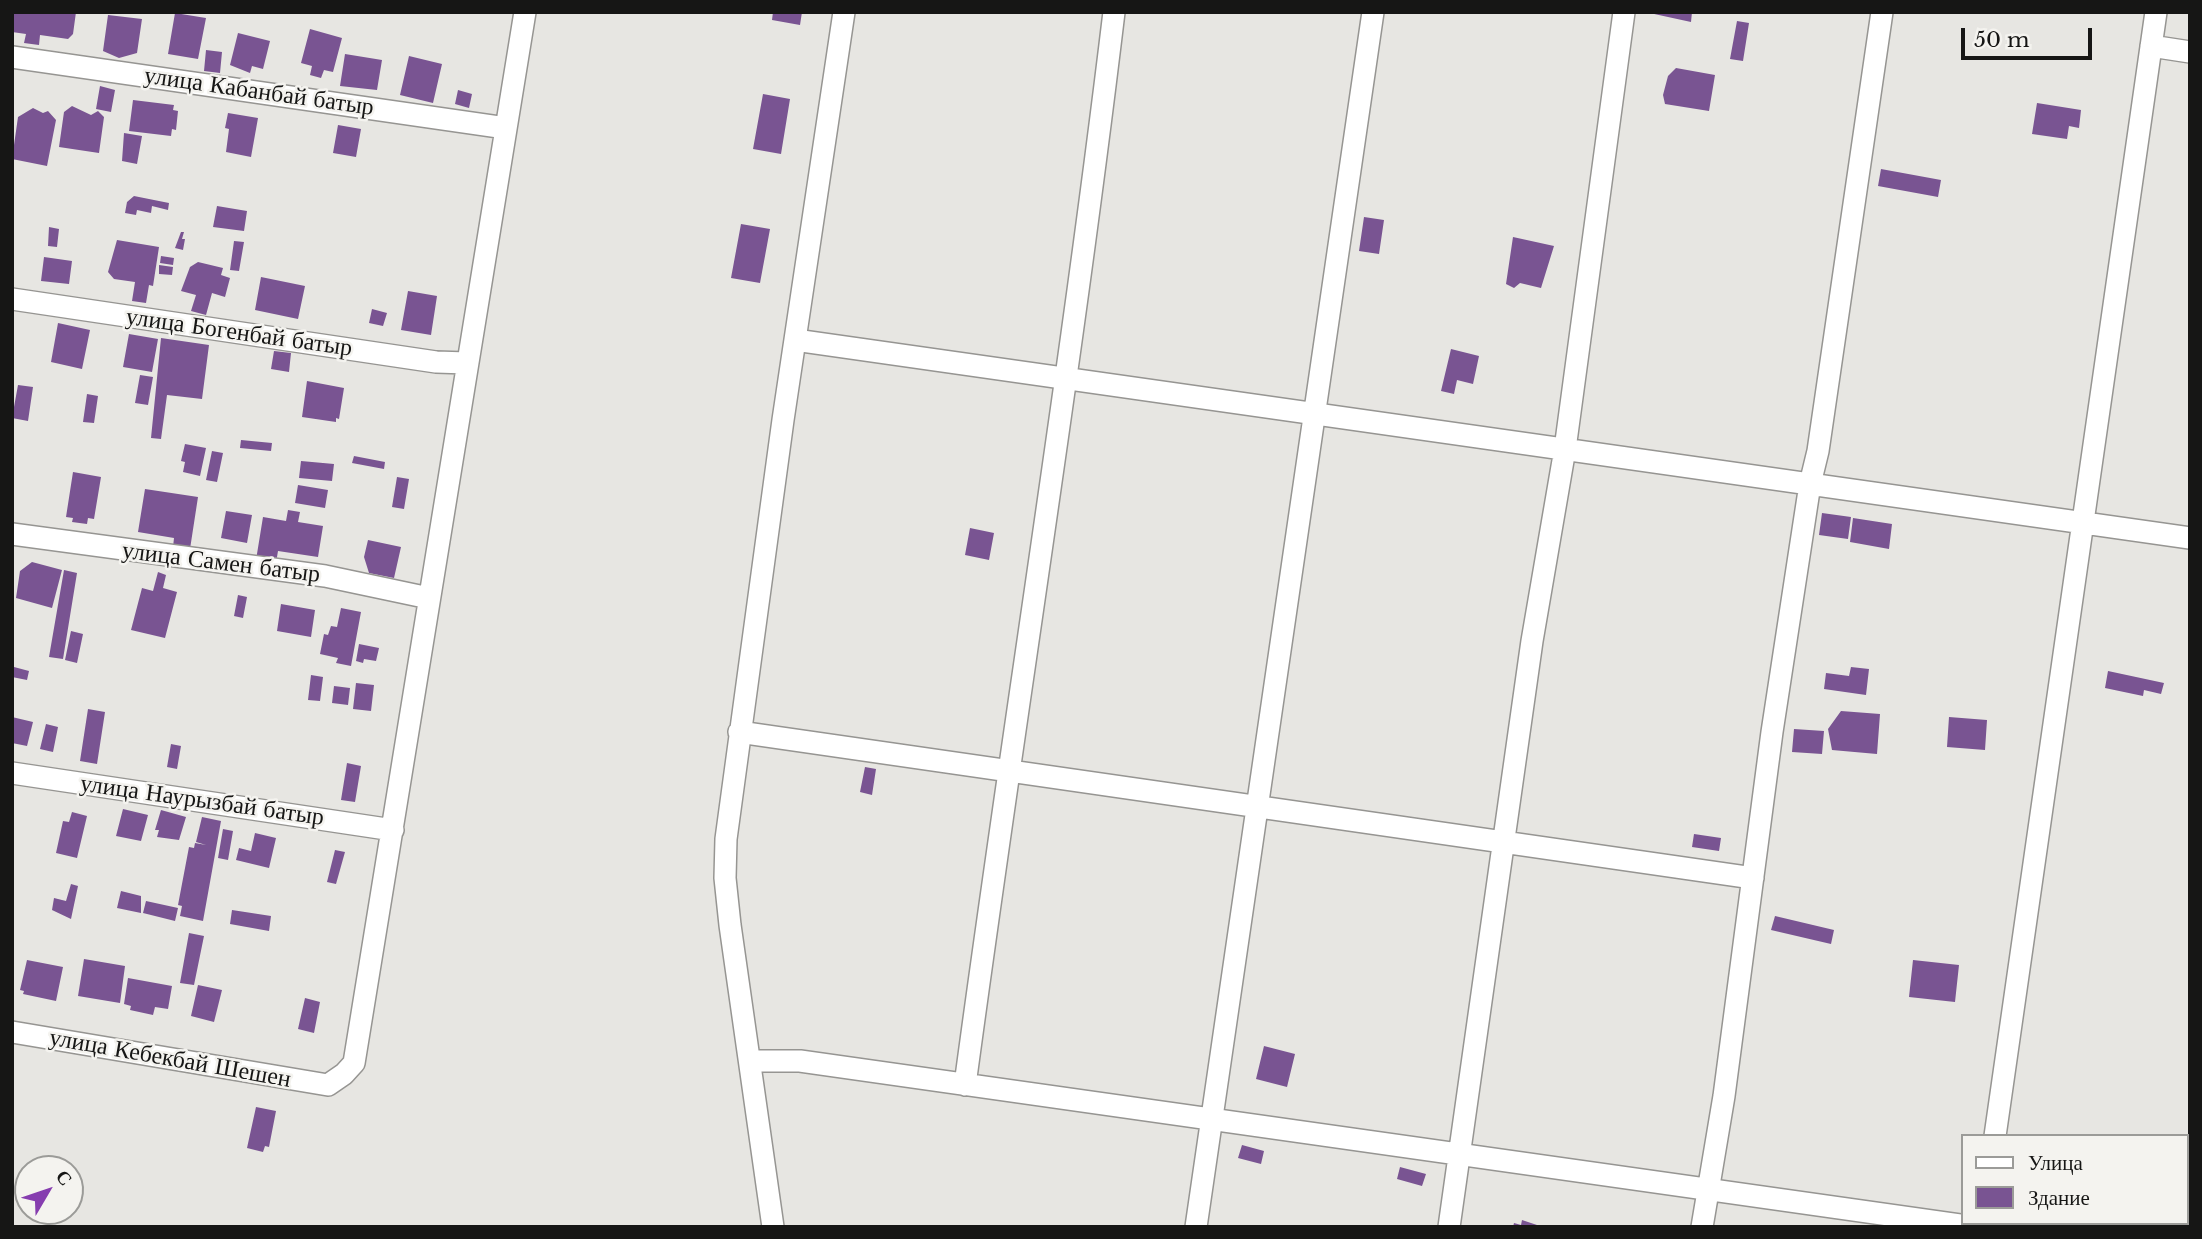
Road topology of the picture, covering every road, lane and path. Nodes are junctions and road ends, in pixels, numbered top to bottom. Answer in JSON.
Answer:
{"nodes":[{"id":1,"x":525,"y":12,"type":"edge"},
{"id":2,"x":844,"y":12,"type":"edge"},
{"id":3,"x":1114,"y":12,"type":"edge"},
{"id":4,"x":1373,"y":12,"type":"edge"},
{"id":5,"x":1624,"y":12,"type":"edge"},
{"id":6,"x":1882,"y":12,"type":"edge"},
{"id":7,"x":2156,"y":12,"type":"edge"},
{"id":8,"x":2151,"y":46,"type":"junction"},
{"id":9,"x":2190,"y":52,"type":"edge"},
{"id":10,"x":12,"y":57,"type":"edge"},
{"id":11,"x":506,"y":128,"type":"junction"},
{"id":12,"x":12,"y":299,"type":"edge"},
{"id":13,"x":795,"y":340,"type":"junction"},
{"id":14,"x":467,"y":363,"type":"junction"},
{"id":15,"x":1067,"y":380,"type":"junction"},
{"id":16,"x":1314,"y":413,"type":"junction"},
{"id":17,"x":1565,"y":449,"type":"junction"},
{"id":18,"x":1810,"y":484,"type":"junction"},
{"id":19,"x":2084,"y":522,"type":"junction"},
{"id":20,"x":12,"y":534,"type":"edge"},
{"id":21,"x":2190,"y":538,"type":"edge"},
{"id":22,"x":429,"y":598,"type":"junction"},
{"id":23,"x":739,"y":732,"type":"junction"},
{"id":24,"x":1007,"y":768,"type":"junction"},
{"id":25,"x":12,"y":773,"type":"edge"},
{"id":26,"x":1258,"y":806,"type":"junction"},
{"id":27,"x":393,"y":830,"type":"junction"},
{"id":28,"x":1503,"y":840,"type":"junction"},
{"id":29,"x":1753,"y":878,"type":"junction"},
{"id":30,"x":12,"y":1032,"type":"edge"},
{"id":31,"x":752,"y":1061,"type":"junction"},
{"id":32,"x":965,"y":1085,"type":"junction"},
{"id":33,"x":1212,"y":1121,"type":"junction"},
{"id":34,"x":1995,"y":1134,"type":"edge"},
{"id":35,"x":1459,"y":1156,"type":"junction"},
{"id":36,"x":1707,"y":1189,"type":"junction"},
{"id":37,"x":773,"y":1227,"type":"edge"},
{"id":38,"x":1196,"y":1227,"type":"edge"},
{"id":39,"x":1449,"y":1227,"type":"edge"},
{"id":40,"x":1702,"y":1227,"type":"edge"},
{"id":41,"x":1974,"y":1227,"type":"edge"}],
"edges":[{"from":1,"to":11,"type":"street"},
{"from":2,"to":13,"type":"street"},
{"from":3,"to":15,"type":"street"},
{"from":4,"to":16,"type":"street"},
{"from":5,"to":17,"type":"street"},
{"from":6,"to":18,"type":"street"},
{"from":7,"to":8,"type":"street"},
{"from":8,"to":9,"type":"street"},
{"from":8,"to":19,"type":"street"},
{"from":10,"to":11,"type":"street","name":"улица Кабанбай батыр"},
{"from":11,"to":14,"type":"street"},
{"from":12,"to":14,"type":"street","name":"улица Богенбай батыр"},
{"from":13,"to":15,"type":"street"},
{"from":13,"to":23,"type":"street"},
{"from":14,"to":22,"type":"street"},
{"from":15,"to":16,"type":"street"},
{"from":15,"to":24,"type":"street"},
{"from":16,"to":17,"type":"street"},
{"from":16,"to":26,"type":"street"},
{"from":17,"to":18,"type":"street"},
{"from":17,"to":28,"type":"street"},
{"from":18,"to":19,"type":"street"},
{"from":18,"to":29,"type":"street"},
{"from":19,"to":21,"type":"street"},
{"from":19,"to":34,"type":"street"},
{"from":20,"to":22,"type":"street","name":"улица Самен батыр"},
{"from":22,"to":27,"type":"street"},
{"from":23,"to":24,"type":"street"},
{"from":23,"to":31,"type":"street"},
{"from":24,"to":26,"type":"street"},
{"from":24,"to":32,"type":"street"},
{"from":25,"to":27,"type":"street","name":"улица Наурызбай батыр"},
{"from":26,"to":28,"type":"street"},
{"from":26,"to":33,"type":"street"},
{"from":27,"to":30,"type":"street","name":"улица Кебекбай Шешен"},
{"from":28,"to":29,"type":"street"},
{"from":28,"to":35,"type":"street"},
{"from":29,"to":36,"type":"street"},
{"from":31,"to":32,"type":"street"},
{"from":31,"to":37,"type":"street"},
{"from":32,"to":33,"type":"street"},
{"from":33,"to":35,"type":"street"},
{"from":33,"to":38,"type":"street"},
{"from":35,"to":36,"type":"street"},
{"from":35,"to":39,"type":"street"},
{"from":36,"to":40,"type":"street"},
{"from":36,"to":41,"type":"street"}]}
